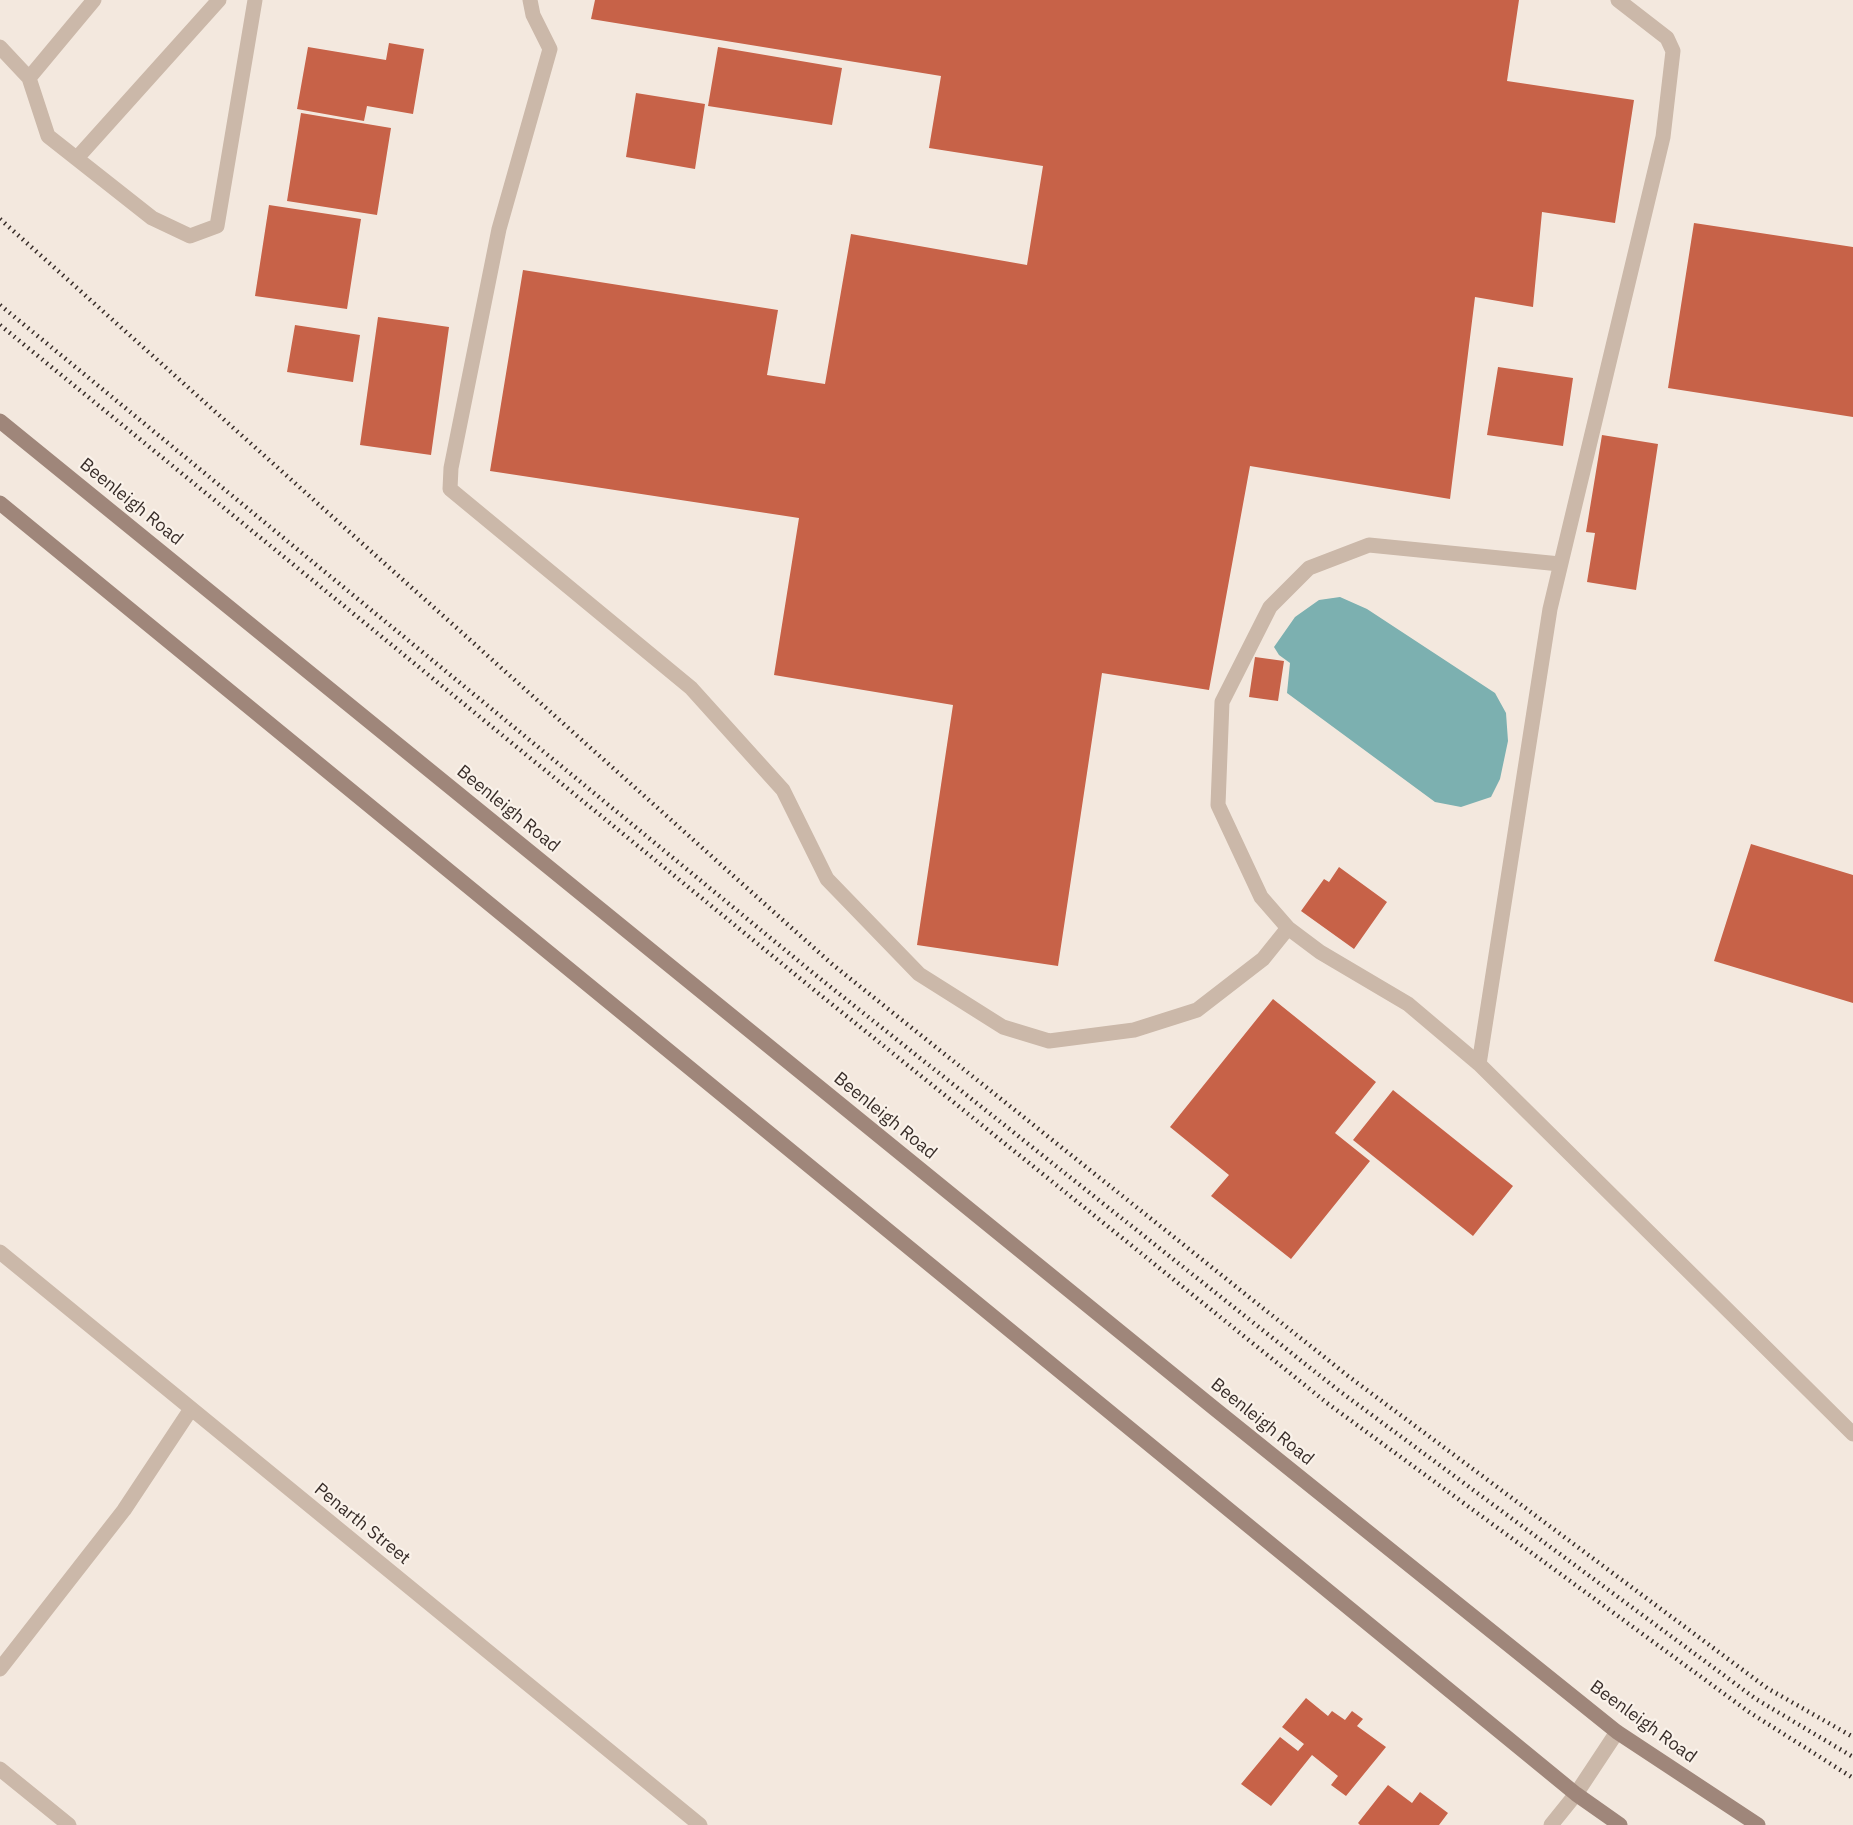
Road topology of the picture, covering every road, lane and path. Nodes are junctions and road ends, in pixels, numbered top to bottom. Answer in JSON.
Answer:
{"nodes":[{"id":1,"x":94,"y":0,"type":"edge"},
{"id":2,"x":219,"y":0,"type":"edge"},
{"id":3,"x":255,"y":0,"type":"edge"},
{"id":4,"x":530,"y":0,"type":"edge"},
{"id":5,"x":1617,"y":0,"type":"edge"},
{"id":6,"x":0,"y":47,"type":"edge"},
{"id":7,"x":28,"y":78,"type":"junction"},
{"id":8,"x":77,"y":159,"type":"junction"},
{"id":9,"x":0,"y":421,"type":"edge"},
{"id":10,"x":0,"y":503,"type":"edge"},
{"id":11,"x":1560,"y":564,"type":"junction"},
{"id":12,"x":1287,"y":928,"type":"junction"},
{"id":13,"x":1479,"y":1064,"type":"junction"},
{"id":14,"x":0,"y":1252,"type":"edge"},
{"id":15,"x":191,"y":1409,"type":"junction"},
{"id":16,"x":1853,"y":1434,"type":"edge"},
{"id":17,"x":0,"y":1669,"type":"edge"},
{"id":18,"x":1617,"y":1732,"type":"junction"},
{"id":19,"x":0,"y":1769,"type":"edge"},
{"id":20,"x":1576,"y":1794,"type":"junction"},
{"id":21,"x":69,"y":1825,"type":"edge"},
{"id":22,"x":700,"y":1825,"type":"edge"},
{"id":23,"x":1551,"y":1825,"type":"edge"},
{"id":24,"x":1620,"y":1825,"type":"edge"},
{"id":25,"x":1758,"y":1825,"type":"edge"}],
"edges":[{"from":1,"to":7,"type":"street"},
{"from":2,"to":8,"type":"street"},
{"from":3,"to":8,"type":"street"},
{"from":4,"to":12,"type":"street"},
{"from":5,"to":11,"type":"street"},
{"from":6,"to":7,"type":"street"},
{"from":7,"to":8,"type":"street"},
{"from":9,"to":18,"type":"main road","name":"Beenleigh Road"},
{"from":10,"to":20,"type":"main road"},
{"from":11,"to":12,"type":"street"},
{"from":11,"to":13,"type":"street"},
{"from":12,"to":13,"type":"street"},
{"from":13,"to":16,"type":"street"},
{"from":14,"to":15,"type":"street","name":"Penarth Street"},
{"from":15,"to":17,"type":"street"},
{"from":15,"to":22,"type":"street","name":"Penarth Street"},
{"from":18,"to":20,"type":"street"},
{"from":18,"to":25,"type":"main road","name":"Beenleigh Road"},
{"from":19,"to":21,"type":"street"},
{"from":20,"to":23,"type":"street"},
{"from":20,"to":24,"type":"main road"}]}
